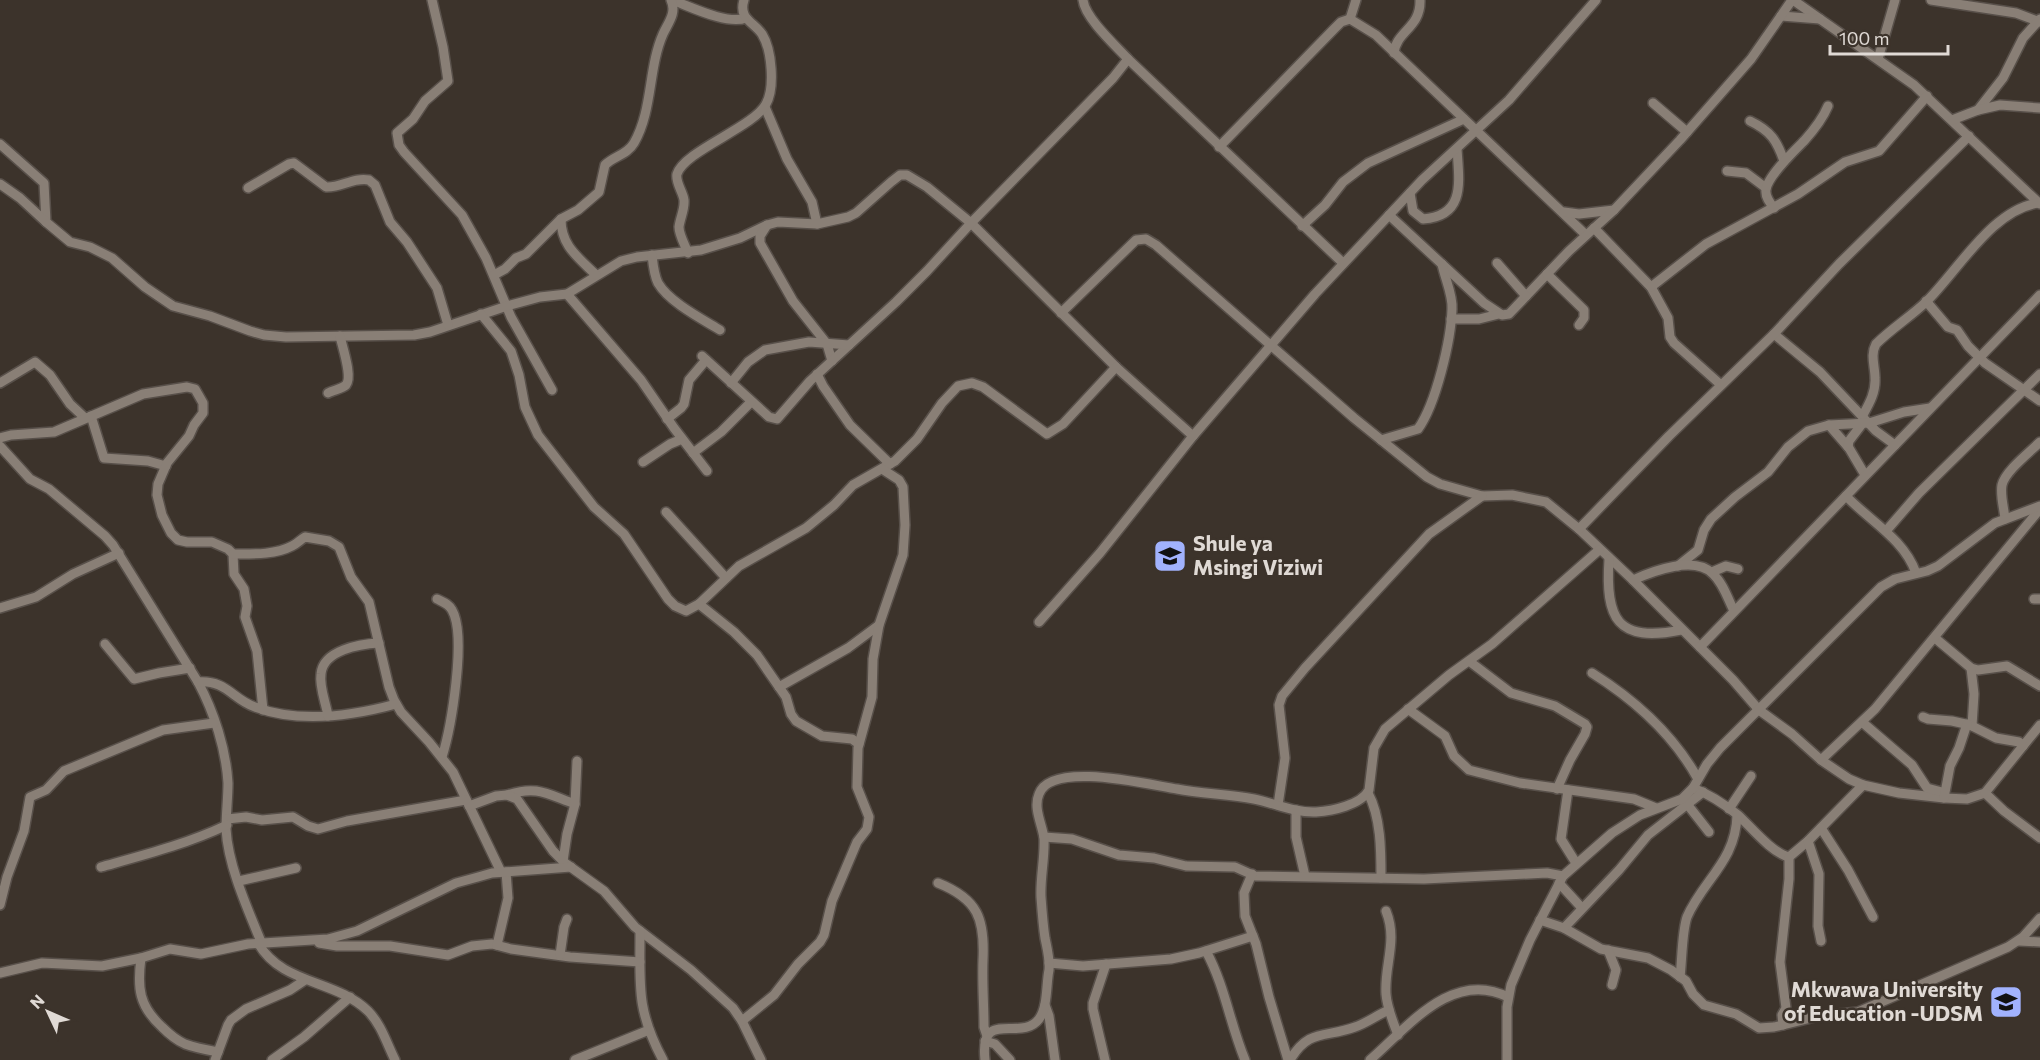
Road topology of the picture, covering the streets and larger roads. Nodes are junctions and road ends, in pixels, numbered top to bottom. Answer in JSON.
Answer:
{"nodes":[{"id":1,"x":432,"y":0,"type":"edge"},
{"id":2,"x":671,"y":0,"type":"edge"},
{"id":3,"x":744,"y":0,"type":"edge"},
{"id":4,"x":1083,"y":0,"type":"edge"},
{"id":5,"x":1356,"y":0,"type":"edge"},
{"id":6,"x":1420,"y":0,"type":"edge"},
{"id":7,"x":1596,"y":0,"type":"edge"},
{"id":8,"x":1793,"y":0,"type":"edge"},
{"id":9,"x":1895,"y":0,"type":"edge"},
{"id":10,"x":1931,"y":0,"type":"edge"},
{"id":11,"x":1780,"y":16,"type":"junction"},
{"id":12,"x":746,"y":18,"type":"junction"},
{"id":13,"x":1350,"y":19,"type":"junction"},
{"id":14,"x":1820,"y":19,"type":"junction"},
{"id":15,"x":2039,"y":20,"type":"edge"},
{"id":16,"x":1394,"y":52,"type":"junction"},
{"id":17,"x":1128,"y":59,"type":"junction"},
{"id":18,"x":1878,"y":59,"type":"junction"},
{"id":19,"x":1927,"y":96,"type":"junction"},
{"id":20,"x":1653,"y":103,"type":"dead end"},
{"id":21,"x":1828,"y":106,"type":"dead end"},
{"id":22,"x":765,"y":107,"type":"junction"},
{"id":23,"x":2040,"y":108,"type":"edge"},
{"id":24,"x":1978,"y":110,"type":"junction"},
{"id":25,"x":1464,"y":119,"type":"junction"},
{"id":26,"x":1952,"y":120,"type":"junction"},
{"id":27,"x":1750,"y":121,"type":"dead end"},
{"id":28,"x":1477,"y":130,"type":"junction"},
{"id":29,"x":1687,"y":132,"type":"junction"},
{"id":30,"x":1969,"y":136,"type":"junction"},
{"id":31,"x":0,"y":144,"type":"edge"},
{"id":32,"x":1219,"y":147,"type":"junction"},
{"id":33,"x":1457,"y":148,"type":"junction"},
{"id":34,"x":1784,"y":161,"type":"junction"},
{"id":35,"x":1727,"y":171,"type":"dead end"},
{"id":36,"x":0,"y":184,"type":"edge"},
{"id":37,"x":248,"y":188,"type":"dead end"},
{"id":38,"x":1766,"y":188,"type":"junction"},
{"id":39,"x":1410,"y":192,"type":"junction"},
{"id":40,"x":2039,"y":203,"type":"edge"},
{"id":41,"x":1774,"y":208,"type":"junction"},
{"id":42,"x":1614,"y":210,"type":"junction"},
{"id":43,"x":1564,"y":212,"type":"junction"},
{"id":44,"x":1389,"y":215,"type":"junction"},
{"id":45,"x":561,"y":219,"type":"junction"},
{"id":46,"x":46,"y":222,"type":"junction"},
{"id":47,"x":971,"y":223,"type":"junction"},
{"id":48,"x":817,"y":224,"type":"junction"},
{"id":49,"x":767,"y":225,"type":"junction"},
{"id":50,"x":1302,"y":226,"type":"junction"},
{"id":51,"x":1594,"y":228,"type":"junction"},
{"id":52,"x":1586,"y":235,"type":"junction"},
{"id":53,"x":688,"y":253,"type":"junction"},
{"id":54,"x":652,"y":255,"type":"junction"},
{"id":55,"x":1343,"y":263,"type":"junction"},
{"id":56,"x":1497,"y":263,"type":"dead end"},
{"id":57,"x":1442,"y":264,"type":"junction"},
{"id":58,"x":1546,"y":274,"type":"junction"},
{"id":59,"x":494,"y":275,"type":"junction"},
{"id":60,"x":596,"y":275,"type":"junction"},
{"id":61,"x":1651,"y":287,"type":"junction"},
{"id":62,"x":567,"y":294,"type":"junction"},
{"id":63,"x":2040,"y":295,"type":"edge"},
{"id":64,"x":1526,"y":296,"type":"junction"},
{"id":65,"x":1926,"y":301,"type":"junction"},
{"id":66,"x":507,"y":306,"type":"junction"},
{"id":67,"x":1061,"y":313,"type":"junction"},
{"id":68,"x":481,"y":314,"type":"junction"},
{"id":69,"x":1499,"y":314,"type":"junction"},
{"id":70,"x":1451,"y":319,"type":"junction"},
{"id":71,"x":448,"y":325,"type":"junction"},
{"id":72,"x":1579,"y":325,"type":"dead end"},
{"id":73,"x":720,"y":330,"type":"dead end"},
{"id":74,"x":1774,"y":334,"type":"junction"},
{"id":75,"x":340,"y":336,"type":"junction"},
{"id":76,"x":826,"y":344,"type":"junction"},
{"id":77,"x":849,"y":345,"type":"junction"},
{"id":78,"x":1271,"y":346,"type":"junction"},
{"id":79,"x":1979,"y":357,"type":"junction"},
{"id":80,"x":832,"y":361,"type":"junction"},
{"id":81,"x":1116,"y":367,"type":"junction"},
{"id":82,"x":817,"y":374,"type":"junction"},
{"id":83,"x":2040,"y":374,"type":"edge"},
{"id":84,"x":0,"y":383,"type":"edge"},
{"id":85,"x":731,"y":383,"type":"junction"},
{"id":86,"x":1721,"y":385,"type":"junction"},
{"id":87,"x":2024,"y":389,"type":"junction"},
{"id":88,"x":552,"y":390,"type":"dead end"},
{"id":89,"x":328,"y":393,"type":"dead end"},
{"id":90,"x":2040,"y":401,"type":"edge"},
{"id":91,"x":751,"y":402,"type":"junction"},
{"id":92,"x":1930,"y":408,"type":"junction"},
{"id":93,"x":88,"y":417,"type":"junction"},
{"id":94,"x":667,"y":419,"type":"junction"},
{"id":95,"x":1865,"y":421,"type":"junction"},
{"id":96,"x":1829,"y":425,"type":"junction"},
{"id":97,"x":1193,"y":436,"type":"junction"},
{"id":98,"x":0,"y":438,"type":"edge"},
{"id":99,"x":682,"y":439,"type":"junction"},
{"id":100,"x":1381,"y":440,"type":"junction"},
{"id":101,"x":2040,"y":442,"type":"edge"},
{"id":102,"x":1895,"y":445,"type":"junction"},
{"id":103,"x":0,"y":446,"type":"edge"},
{"id":104,"x":1848,"y":447,"type":"junction"},
{"id":105,"x":693,"y":453,"type":"junction"},
{"id":106,"x":643,"y":462,"type":"dead end"},
{"id":107,"x":166,"y":466,"type":"junction"},
{"id":108,"x":886,"y":467,"type":"junction"},
{"id":109,"x":707,"y":471,"type":"dead end"},
{"id":110,"x":1866,"y":474,"type":"junction"},
{"id":111,"x":1482,"y":496,"type":"junction"},
{"id":112,"x":1846,"y":496,"type":"junction"},
{"id":113,"x":666,"y":512,"type":"dead end"},
{"id":114,"x":2039,"y":512,"type":"edge"},
{"id":115,"x":2005,"y":519,"type":"junction"},
{"id":116,"x":1579,"y":529,"type":"junction"},
{"id":117,"x":1886,"y":531,"type":"junction"},
{"id":118,"x":1599,"y":550,"type":"junction"},
{"id":119,"x":119,"y":553,"type":"junction"},
{"id":120,"x":233,"y":554,"type":"junction"},
{"id":121,"x":1609,"y":559,"type":"junction"},
{"id":122,"x":1678,"y":566,"type":"junction"},
{"id":123,"x":1738,"y":569,"type":"dead end"},
{"id":124,"x":1712,"y":573,"type":"junction"},
{"id":125,"x":1916,"y":573,"type":"junction"},
{"id":126,"x":726,"y":579,"type":"junction"},
{"id":127,"x":1633,"y":580,"type":"junction"},
{"id":128,"x":437,"y":599,"type":"dead end"},
{"id":129,"x":699,"y":604,"type":"junction"},
{"id":130,"x":0,"y":608,"type":"edge"},
{"id":131,"x":1734,"y":611,"type":"junction"},
{"id":132,"x":1039,"y":622,"type":"dead end"},
{"id":133,"x":879,"y":625,"type":"junction"},
{"id":134,"x":1681,"y":630,"type":"junction"},
{"id":135,"x":1935,"y":638,"type":"junction"},
{"id":136,"x":379,"y":643,"type":"junction"},
{"id":137,"x":105,"y":644,"type":"dead end"},
{"id":138,"x":1700,"y":647,"type":"junction"},
{"id":139,"x":1469,"y":661,"type":"junction"},
{"id":140,"x":190,"y":668,"type":"junction"},
{"id":141,"x":1971,"y":668,"type":"junction"},
{"id":142,"x":1592,"y":673,"type":"dead end"},
{"id":143,"x":198,"y":682,"type":"junction"},
{"id":144,"x":2040,"y":686,"type":"edge"},
{"id":145,"x":779,"y":687,"type":"junction"},
{"id":146,"x":396,"y":705,"type":"junction"},
{"id":147,"x":1408,"y":709,"type":"junction"},
{"id":148,"x":263,"y":710,"type":"junction"},
{"id":149,"x":1759,"y":710,"type":"junction"},
{"id":150,"x":328,"y":716,"type":"junction"},
{"id":151,"x":1923,"y":717,"type":"dead end"},
{"id":152,"x":1862,"y":722,"type":"junction"},
{"id":153,"x":214,"y":723,"type":"junction"},
{"id":154,"x":1970,"y":725,"type":"junction"},
{"id":155,"x":2040,"y":725,"type":"edge"},
{"id":156,"x":859,"y":744,"type":"junction"},
{"id":157,"x":2023,"y":746,"type":"junction"},
{"id":158,"x":442,"y":757,"type":"junction"},
{"id":159,"x":1821,"y":760,"type":"junction"},
{"id":160,"x":577,"y":761,"type":"dead end"},
{"id":161,"x":1751,"y":776,"type":"dead end"},
{"id":162,"x":1696,"y":783,"type":"junction"},
{"id":163,"x":1863,"y":785,"type":"junction"},
{"id":164,"x":1557,"y":789,"type":"junction"},
{"id":165,"x":1568,"y":790,"type":"junction"},
{"id":166,"x":1703,"y":792,"type":"junction"},
{"id":167,"x":1368,"y":793,"type":"junction"},
{"id":168,"x":1985,"y":793,"type":"junction"},
{"id":169,"x":507,"y":795,"type":"junction"},
{"id":170,"x":1944,"y":795,"type":"junction"},
{"id":171,"x":468,"y":803,"type":"junction"},
{"id":172,"x":575,"y":804,"type":"junction"},
{"id":173,"x":1687,"y":804,"type":"junction"},
{"id":174,"x":1278,"y":805,"type":"junction"},
{"id":175,"x":1656,"y":808,"type":"junction"},
{"id":176,"x":1728,"y":808,"type":"junction"},
{"id":177,"x":1296,"y":810,"type":"junction"},
{"id":178,"x":1737,"y":815,"type":"junction"},
{"id":179,"x":227,"y":822,"type":"junction"},
{"id":180,"x":1821,"y":828,"type":"junction"},
{"id":181,"x":1708,"y":832,"type":"dead end"},
{"id":182,"x":1044,"y":837,"type":"junction"},
{"id":183,"x":2040,"y":838,"type":"edge"},
{"id":184,"x":1808,"y":841,"type":"junction"},
{"id":185,"x":1789,"y":856,"type":"junction"},
{"id":186,"x":1576,"y":863,"type":"junction"},
{"id":187,"x":567,"y":864,"type":"junction"},
{"id":188,"x":101,"y":867,"type":"dead end"},
{"id":189,"x":296,"y":868,"type":"dead end"},
{"id":190,"x":503,"y":872,"type":"junction"},
{"id":191,"x":1252,"y":874,"type":"junction"},
{"id":192,"x":1305,"y":876,"type":"junction"},
{"id":193,"x":1381,"y":878,"type":"junction"},
{"id":194,"x":1561,"y":880,"type":"junction"},
{"id":195,"x":239,"y":881,"type":"junction"},
{"id":196,"x":938,"y":883,"type":"dead end"},
{"id":197,"x":0,"y":905,"type":"edge"},
{"id":198,"x":1581,"y":907,"type":"junction"},
{"id":199,"x":1386,"y":911,"type":"dead end"},
{"id":200,"x":1873,"y":917,"type":"dead end"},
{"id":201,"x":2040,"y":918,"type":"edge"},
{"id":202,"x":567,"y":919,"type":"dead end"},
{"id":203,"x":1540,"y":920,"type":"junction"},
{"id":204,"x":1564,"y":928,"type":"junction"},
{"id":205,"x":640,"y":931,"type":"junction"},
{"id":206,"x":1253,"y":936,"type":"junction"},
{"id":207,"x":314,"y":941,"type":"junction"},
{"id":208,"x":1821,"y":941,"type":"dead end"},
{"id":209,"x":2019,"y":941,"type":"junction"},
{"id":210,"x":2040,"y":942,"type":"edge"},
{"id":211,"x":260,"y":943,"type":"junction"},
{"id":212,"x":497,"y":945,"type":"junction"},
{"id":213,"x":1608,"y":950,"type":"junction"},
{"id":214,"x":1206,"y":951,"type":"junction"},
{"id":215,"x":560,"y":955,"type":"junction"},
{"id":216,"x":141,"y":958,"type":"junction"},
{"id":217,"x":640,"y":962,"type":"junction"},
{"id":218,"x":1049,"y":963,"type":"junction"},
{"id":219,"x":1106,"y":964,"type":"junction"},
{"id":220,"x":0,"y":973,"type":"edge"},
{"id":221,"x":1680,"y":977,"type":"junction"},
{"id":222,"x":305,"y":980,"type":"junction"},
{"id":223,"x":1612,"y":985,"type":"dead end"},
{"id":224,"x":350,"y":997,"type":"junction"},
{"id":225,"x":1508,"y":997,"type":"junction"},
{"id":226,"x":1044,"y":1003,"type":"junction"},
{"id":227,"x":1389,"y":1010,"type":"junction"},
{"id":228,"x":742,"y":1021,"type":"junction"},
{"id":229,"x":1783,"y":1025,"type":"junction"},
{"id":230,"x":649,"y":1030,"type":"junction"},
{"id":231,"x":1398,"y":1035,"type":"junction"},
{"id":232,"x":986,"y":1038,"type":"junction"},
{"id":233,"x":217,"y":1056,"type":"edge"},
{"id":234,"x":272,"y":1060,"type":"edge"},
{"id":235,"x":395,"y":1060,"type":"edge"},
{"id":236,"x":575,"y":1060,"type":"edge"},
{"id":237,"x":663,"y":1060,"type":"edge"},
{"id":238,"x":761,"y":1060,"type":"edge"},
{"id":239,"x":985,"y":1060,"type":"edge"},
{"id":240,"x":1010,"y":1060,"type":"edge"},
{"id":241,"x":1055,"y":1060,"type":"edge"},
{"id":242,"x":1106,"y":1060,"type":"edge"},
{"id":243,"x":1245,"y":1060,"type":"edge"},
{"id":244,"x":1289,"y":1060,"type":"edge"},
{"id":245,"x":1370,"y":1060,"type":"edge"},
{"id":246,"x":1507,"y":1060,"type":"edge"}],
"edges":[{"from":1,"to":59,"type":"street"},
{"from":2,"to":12,"type":"street"},
{"from":2,"to":45,"type":"street"},
{"from":3,"to":12,"type":"street"},
{"from":4,"to":17,"type":"street"},
{"from":5,"to":13,"type":"street"},
{"from":6,"to":16,"type":"street"},
{"from":7,"to":28,"type":"street"},
{"from":8,"to":11,"type":"street"},
{"from":8,"to":14,"type":"street"},
{"from":9,"to":18,"type":"street"},
{"from":10,"to":15,"type":"street"},
{"from":11,"to":14,"type":"street"},
{"from":11,"to":29,"type":"street"},
{"from":12,"to":22,"type":"street"},
{"from":13,"to":16,"type":"street"},
{"from":13,"to":32,"type":"street"},
{"from":14,"to":18,"type":"street"},
{"from":15,"to":24,"type":"street"},
{"from":16,"to":25,"type":"street"},
{"from":17,"to":32,"type":"street"},
{"from":17,"to":47,"type":"street"},
{"from":18,"to":19,"type":"street"},
{"from":19,"to":26,"type":"street"},
{"from":19,"to":41,"type":"street"},
{"from":20,"to":29,"type":"street"},
{"from":21,"to":34,"type":"street"},
{"from":22,"to":48,"type":"street"},
{"from":22,"to":53,"type":"street"},
{"from":23,"to":24,"type":"street"},
{"from":24,"to":26,"type":"street"},
{"from":25,"to":28,"type":"street"},
{"from":25,"to":50,"type":"street"},
{"from":26,"to":30,"type":"street"},
{"from":27,"to":34,"type":"street"},
{"from":28,"to":33,"type":"street"},
{"from":28,"to":43,"type":"street"},
{"from":29,"to":42,"type":"street"},
{"from":30,"to":40,"type":"street"},
{"from":30,"to":74,"type":"street"},
{"from":31,"to":46,"type":"street"},
{"from":32,"to":50,"type":"street"},
{"from":33,"to":39,"type":"street"},
{"from":33,"to":39,"type":"street"},
{"from":34,"to":38,"type":"street"},
{"from":35,"to":38,"type":"street"},
{"from":36,"to":46,"type":"street"},
{"from":37,"to":71,"type":"street"},
{"from":38,"to":41,"type":"street"},
{"from":39,"to":44,"type":"street"},
{"from":40,"to":65,"type":"street"},
{"from":41,"to":61,"type":"street"},
{"from":42,"to":43,"type":"street"},
{"from":42,"to":51,"type":"street"},
{"from":43,"to":52,"type":"street"},
{"from":44,"to":55,"type":"street"},
{"from":44,"to":57,"type":"street"},
{"from":45,"to":59,"type":"street"},
{"from":45,"to":60,"type":"street"},
{"from":46,"to":75,"type":"street"},
{"from":47,"to":48,"type":"street"},
{"from":47,"to":67,"type":"street"},
{"from":47,"to":77,"type":"street"},
{"from":48,"to":49,"type":"street"},
{"from":49,"to":53,"type":"street"},
{"from":49,"to":76,"type":"street"},
{"from":50,"to":55,"type":"street"},
{"from":51,"to":52,"type":"street"},
{"from":51,"to":61,"type":"street"},
{"from":52,"to":58,"type":"street"},
{"from":53,"to":54,"type":"street"},
{"from":54,"to":60,"type":"street"},
{"from":54,"to":73,"type":"street"},
{"from":55,"to":78,"type":"street"},
{"from":56,"to":64,"type":"street"},
{"from":57,"to":69,"type":"street"},
{"from":57,"to":70,"type":"street"},
{"from":58,"to":64,"type":"street"},
{"from":58,"to":72,"type":"street"},
{"from":59,"to":66,"type":"street"},
{"from":60,"to":62,"type":"street"},
{"from":61,"to":86,"type":"street"},
{"from":62,"to":66,"type":"street"},
{"from":62,"to":94,"type":"street"},
{"from":63,"to":79,"type":"street"},
{"from":64,"to":69,"type":"street"},
{"from":65,"to":79,"type":"street"},
{"from":65,"to":95,"type":"street"},
{"from":66,"to":68,"type":"street"},
{"from":66,"to":88,"type":"street"},
{"from":67,"to":78,"type":"street"},
{"from":67,"to":81,"type":"street"},
{"from":68,"to":71,"type":"street"},
{"from":68,"to":129,"type":"street"},
{"from":69,"to":70,"type":"street"},
{"from":70,"to":100,"type":"street"},
{"from":71,"to":75,"type":"street"},
{"from":74,"to":86,"type":"street"},
{"from":74,"to":95,"type":"street"},
{"from":75,"to":89,"type":"street"},
{"from":76,"to":77,"type":"street"},
{"from":76,"to":80,"type":"street"},
{"from":76,"to":85,"type":"street"},
{"from":77,"to":80,"type":"street"},
{"from":78,"to":97,"type":"street"},
{"from":78,"to":100,"type":"street"},
{"from":79,"to":87,"type":"street"},
{"from":79,"to":92,"type":"street"},
{"from":80,"to":82,"type":"street"},
{"from":81,"to":97,"type":"street"},
{"from":81,"to":108,"type":"street"},
{"from":82,"to":91,"type":"street"},
{"from":82,"to":108,"type":"street"},
{"from":83,"to":87,"type":"street"},
{"from":84,"to":93,"type":"street"},
{"from":85,"to":91,"type":"street"},
{"from":85,"to":94,"type":"street"},
{"from":86,"to":116,"type":"street"},
{"from":87,"to":90,"type":"street"},
{"from":87,"to":117,"type":"street"},
{"from":91,"to":105,"type":"street"},
{"from":92,"to":95,"type":"street"},
{"from":92,"to":102,"type":"street"},
{"from":93,"to":98,"type":"street"},
{"from":93,"to":107,"type":"street"},
{"from":93,"to":107,"type":"street"},
{"from":94,"to":99,"type":"street"},
{"from":95,"to":96,"type":"street"},
{"from":95,"to":102,"type":"street"},
{"from":95,"to":104,"type":"street"},
{"from":96,"to":104,"type":"street"},
{"from":96,"to":122,"type":"street"},
{"from":97,"to":132,"type":"street"},
{"from":99,"to":105,"type":"street"},
{"from":99,"to":106,"type":"street"},
{"from":100,"to":111,"type":"street"},
{"from":101,"to":115,"type":"street"},
{"from":102,"to":110,"type":"street"},
{"from":103,"to":119,"type":"street"},
{"from":104,"to":110,"type":"street"},
{"from":105,"to":109,"type":"street"},
{"from":107,"to":120,"type":"street"},
{"from":108,"to":126,"type":"street"},
{"from":108,"to":133,"type":"street"},
{"from":110,"to":112,"type":"street"},
{"from":111,"to":116,"type":"street"},
{"from":111,"to":174,"type":"street"},
{"from":112,"to":117,"type":"street"},
{"from":112,"to":131,"type":"street"},
{"from":113,"to":126,"type":"street"},
{"from":114,"to":115,"type":"street"},
{"from":114,"to":135,"type":"street"},
{"from":115,"to":125,"type":"street"},
{"from":116,"to":118,"type":"street"},
{"from":117,"to":125,"type":"street"},
{"from":118,"to":121,"type":"street"},
{"from":118,"to":139,"type":"street"},
{"from":119,"to":130,"type":"street"},
{"from":119,"to":140,"type":"street"},
{"from":120,"to":136,"type":"street"},
{"from":120,"to":148,"type":"street"},
{"from":121,"to":127,"type":"street"},
{"from":121,"to":134,"type":"street"},
{"from":122,"to":124,"type":"street"},
{"from":122,"to":127,"type":"street"},
{"from":123,"to":124,"type":"street"},
{"from":124,"to":131,"type":"street"},
{"from":125,"to":149,"type":"street"},
{"from":126,"to":129,"type":"street"},
{"from":127,"to":134,"type":"street"},
{"from":128,"to":158,"type":"street"},
{"from":129,"to":145,"type":"street"},
{"from":131,"to":138,"type":"street"},
{"from":133,"to":145,"type":"street"},
{"from":133,"to":156,"type":"street"},
{"from":134,"to":138,"type":"street"},
{"from":135,"to":141,"type":"street"},
{"from":135,"to":152,"type":"street"},
{"from":136,"to":146,"type":"street"},
{"from":136,"to":150,"type":"street"},
{"from":137,"to":140,"type":"street"},
{"from":138,"to":149,"type":"street"},
{"from":139,"to":147,"type":"street"},
{"from":139,"to":164,"type":"street"},
{"from":140,"to":143,"type":"street"},
{"from":141,"to":144,"type":"street"},
{"from":141,"to":154,"type":"street"},
{"from":142,"to":162,"type":"street"},
{"from":143,"to":148,"type":"street"},
{"from":143,"to":153,"type":"street"},
{"from":145,"to":156,"type":"street"},
{"from":146,"to":150,"type":"street"},
{"from":146,"to":158,"type":"street"},
{"from":147,"to":164,"type":"street"},
{"from":147,"to":167,"type":"street"},
{"from":148,"to":150,"type":"street"},
{"from":149,"to":159,"type":"street"},
{"from":149,"to":162,"type":"street"},
{"from":151,"to":154,"type":"street"},
{"from":152,"to":159,"type":"street"},
{"from":152,"to":170,"type":"street"},
{"from":153,"to":179,"type":"street"},
{"from":153,"to":197,"type":"street"},
{"from":154,"to":157,"type":"street"},
{"from":154,"to":170,"type":"street"},
{"from":155,"to":157,"type":"street"},
{"from":156,"to":228,"type":"street"},
{"from":157,"to":168,"type":"street"},
{"from":158,"to":171,"type":"street"},
{"from":159,"to":163,"type":"street"},
{"from":160,"to":172,"type":"street"},
{"from":161,"to":176,"type":"street"},
{"from":162,"to":166,"type":"street"},
{"from":162,"to":175,"type":"street"},
{"from":163,"to":170,"type":"street"},
{"from":163,"to":180,"type":"street"},
{"from":164,"to":165,"type":"street"},
{"from":165,"to":175,"type":"street"},
{"from":165,"to":186,"type":"street"},
{"from":166,"to":173,"type":"street"},
{"from":166,"to":176,"type":"street"},
{"from":167,"to":177,"type":"street"},
{"from":167,"to":193,"type":"street"},
{"from":168,"to":170,"type":"street"},
{"from":168,"to":183,"type":"street"},
{"from":169,"to":171,"type":"street"},
{"from":169,"to":172,"type":"street"},
{"from":169,"to":187,"type":"street"},
{"from":171,"to":179,"type":"street"},
{"from":171,"to":190,"type":"street"},
{"from":172,"to":187,"type":"street"},
{"from":173,"to":181,"type":"street"},
{"from":173,"to":198,"type":"street"},
{"from":174,"to":177,"type":"street"},
{"from":174,"to":182,"type":"street"},
{"from":175,"to":186,"type":"street"},
{"from":176,"to":178,"type":"street"},
{"from":177,"to":192,"type":"street"},
{"from":178,"to":185,"type":"street"},
{"from":178,"to":221,"type":"street"},
{"from":179,"to":188,"type":"street"},
{"from":179,"to":195,"type":"street"},
{"from":180,"to":184,"type":"street"},
{"from":180,"to":200,"type":"street"},
{"from":182,"to":191,"type":"street"},
{"from":182,"to":218,"type":"street"},
{"from":184,"to":185,"type":"street"},
{"from":184,"to":208,"type":"street"},
{"from":185,"to":229,"type":"street"},
{"from":186,"to":194,"type":"street"},
{"from":187,"to":190,"type":"street"},
{"from":187,"to":205,"type":"street"},
{"from":189,"to":195,"type":"street"},
{"from":190,"to":207,"type":"street"},
{"from":190,"to":212,"type":"street"},
{"from":191,"to":192,"type":"street"},
{"from":191,"to":206,"type":"street"},
{"from":192,"to":193,"type":"street"},
{"from":193,"to":194,"type":"street"},
{"from":194,"to":198,"type":"street"},
{"from":194,"to":203,"type":"street"},
{"from":195,"to":211,"type":"street"},
{"from":196,"to":232,"type":"street"},
{"from":198,"to":204,"type":"street"},
{"from":199,"to":227,"type":"street"},
{"from":201,"to":209,"type":"street"},
{"from":202,"to":215,"type":"street"},
{"from":203,"to":204,"type":"street"},
{"from":203,"to":225,"type":"street"},
{"from":204,"to":213,"type":"street"},
{"from":205,"to":217,"type":"street"},
{"from":205,"to":228,"type":"street"},
{"from":206,"to":214,"type":"street"},
{"from":206,"to":244,"type":"street"},
{"from":207,"to":211,"type":"street"},
{"from":207,"to":212,"type":"street"},
{"from":209,"to":210,"type":"street"},
{"from":209,"to":229,"type":"street"},
{"from":211,"to":216,"type":"street"},
{"from":211,"to":222,"type":"street"},
{"from":212,"to":215,"type":"street"},
{"from":213,"to":221,"type":"street"},
{"from":213,"to":223,"type":"street"},
{"from":214,"to":219,"type":"street"},
{"from":214,"to":243,"type":"street"},
{"from":215,"to":217,"type":"street"},
{"from":216,"to":220,"type":"street"},
{"from":216,"to":233,"type":"street"},
{"from":217,"to":230,"type":"street"},
{"from":218,"to":219,"type":"street"},
{"from":218,"to":226,"type":"street"},
{"from":219,"to":242,"type":"street"},
{"from":221,"to":229,"type":"street"},
{"from":222,"to":224,"type":"street"},
{"from":222,"to":233,"type":"street"},
{"from":224,"to":234,"type":"street"},
{"from":224,"to":235,"type":"street"},
{"from":225,"to":231,"type":"street"},
{"from":225,"to":246,"type":"street"},
{"from":226,"to":232,"type":"street"},
{"from":226,"to":241,"type":"street"},
{"from":227,"to":231,"type":"street"},
{"from":227,"to":244,"type":"street"},
{"from":228,"to":238,"type":"street"},
{"from":230,"to":236,"type":"street"},
{"from":230,"to":237,"type":"street"},
{"from":231,"to":245,"type":"street"},
{"from":232,"to":239,"type":"street"},
{"from":232,"to":240,"type":"street"}]}
